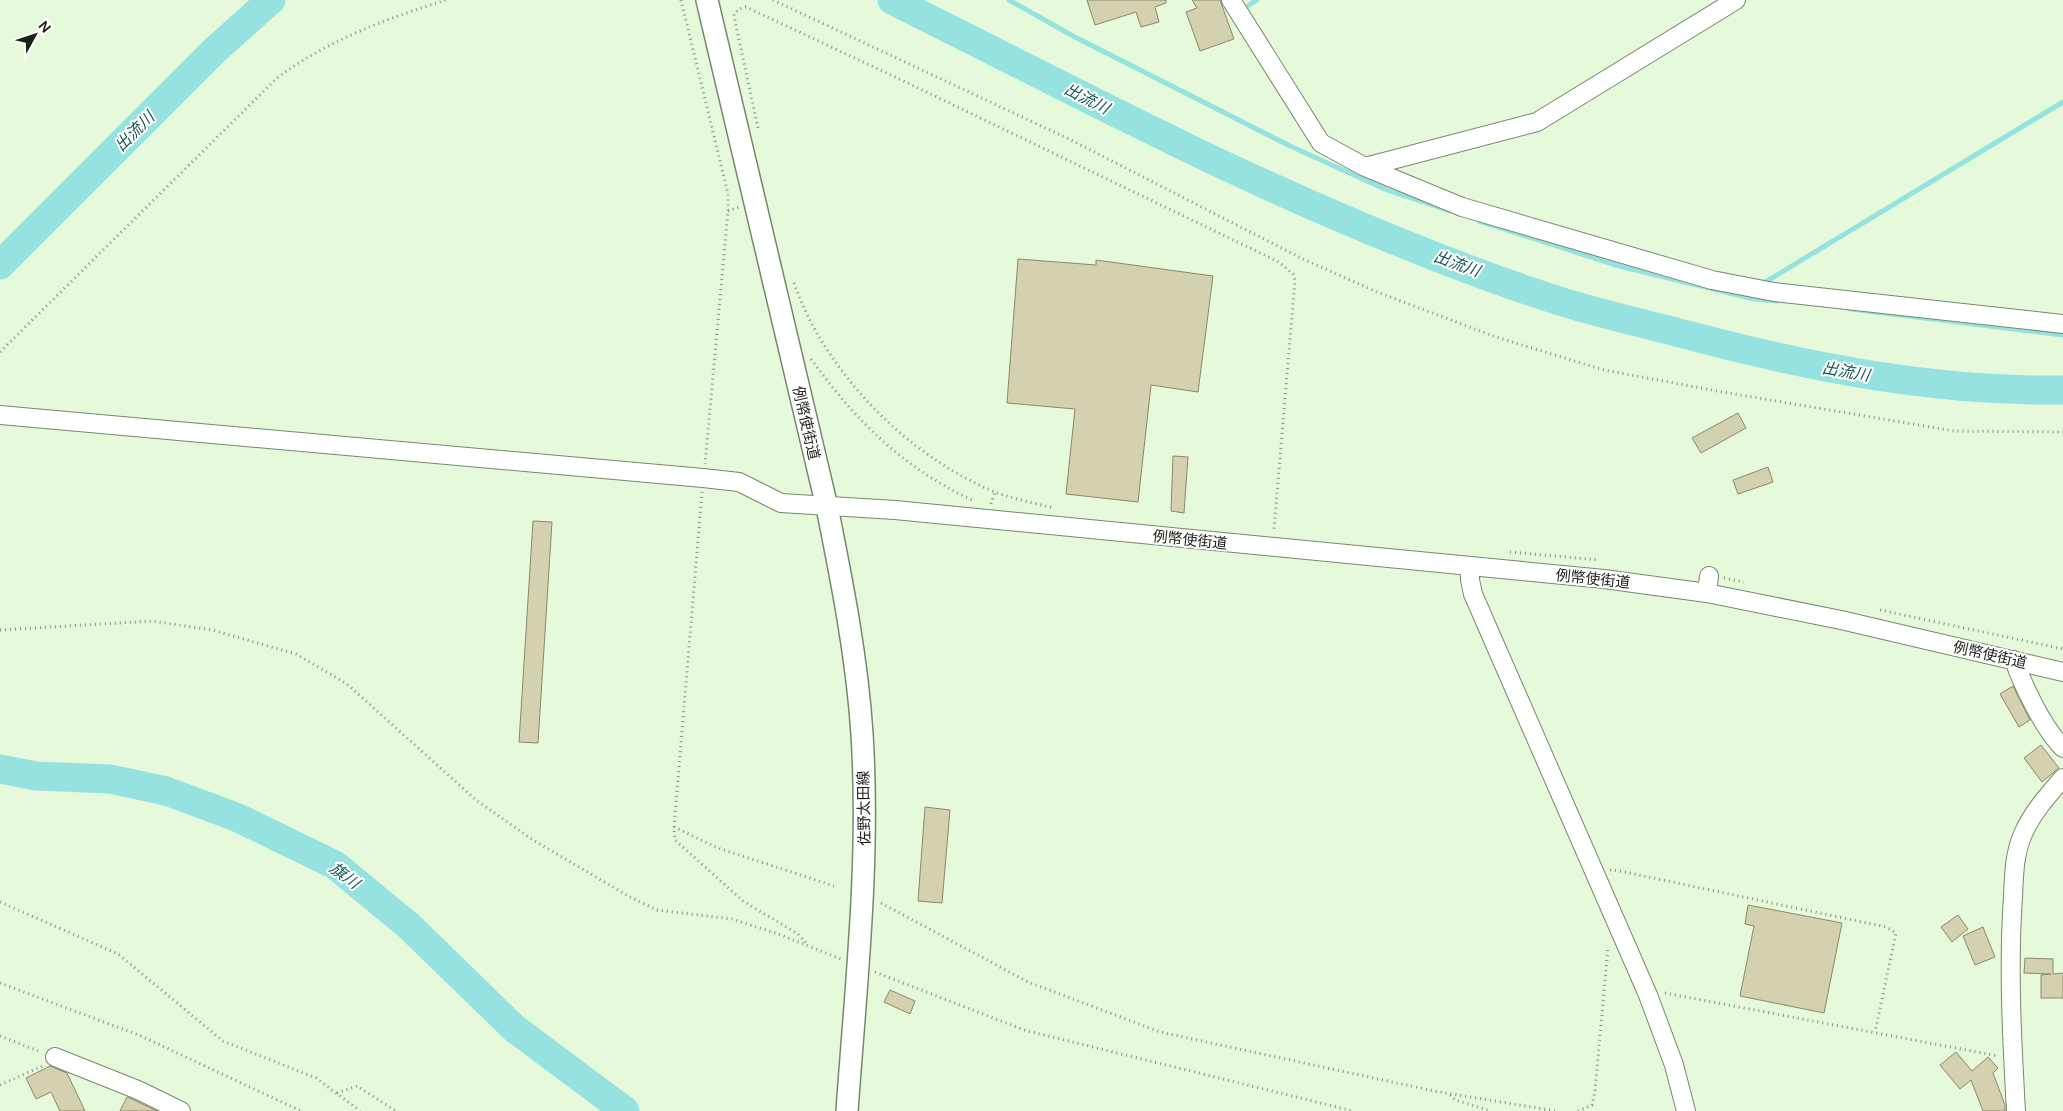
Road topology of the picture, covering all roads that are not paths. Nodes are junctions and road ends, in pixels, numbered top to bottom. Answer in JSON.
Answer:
{"nodes":[{"id":1,"x":707,"y":0,"type":"edge"},
{"id":2,"x":1231,"y":0,"type":"edge"},
{"id":3,"x":1736,"y":0,"type":"edge"},
{"id":4,"x":1365,"y":168,"type":"junction"},
{"id":5,"x":2063,"y":324,"type":"edge"},
{"id":6,"x":0,"y":415,"type":"edge"},
{"id":7,"x":827,"y":507,"type":"junction"},
{"id":8,"x":1470,"y":567,"type":"junction"},
{"id":9,"x":1709,"y":576,"type":"dead end"},
{"id":10,"x":1708,"y":593,"type":"junction"},
{"id":11,"x":2014,"y":660,"type":"junction"},
{"id":12,"x":2063,"y":672,"type":"edge"},
{"id":13,"x":2063,"y":748,"type":"edge"},
{"id":14,"x":2063,"y":778,"type":"edge"},
{"id":15,"x":55,"y":1057,"type":"road end"},
{"id":16,"x":181,"y":1111,"type":"edge"},
{"id":17,"x":847,"y":1111,"type":"edge"},
{"id":18,"x":1686,"y":1111,"type":"edge"},
{"id":19,"x":2016,"y":1111,"type":"edge"}],
"edges":[{"from":1,"to":7,"type":"main road","name":"例幣使街道"},
{"from":2,"to":4,"type":"street"},
{"from":3,"to":4,"type":"street"},
{"from":4,"to":5,"type":"street"},
{"from":6,"to":7,"type":"street"},
{"from":7,"to":8,"type":"street","name":"例幣使街道"},
{"from":7,"to":17,"type":"main road","name":"佐野太田線"},
{"from":8,"to":10,"type":"street","name":"例幣使街道"},
{"from":8,"to":18,"type":"street"},
{"from":9,"to":10,"type":"street"},
{"from":10,"to":11,"type":"street","name":"例幣使街道"},
{"from":11,"to":12,"type":"street","name":"例幣使街道"},
{"from":11,"to":13,"type":"street"},
{"from":14,"to":19,"type":"street"},
{"from":15,"to":16,"type":"street"}]}
